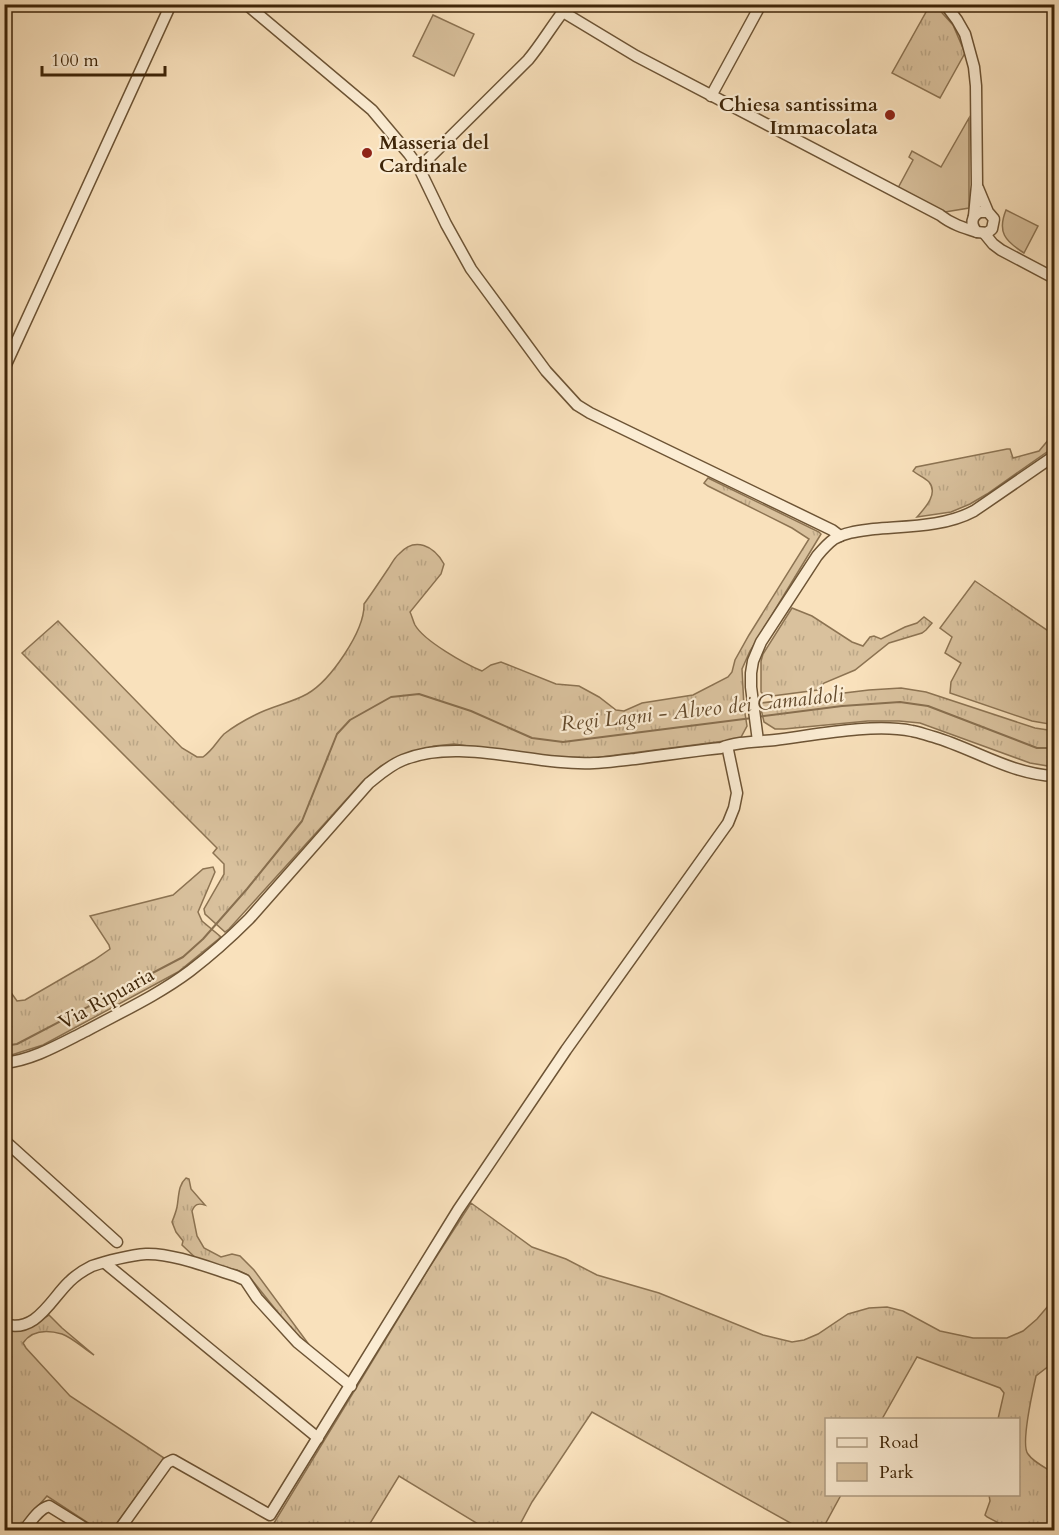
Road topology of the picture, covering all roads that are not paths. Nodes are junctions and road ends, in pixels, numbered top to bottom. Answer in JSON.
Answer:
{"nodes":[{"id":1,"x":171,"y":4,"type":"edge"},
{"id":2,"x":246,"y":4,"type":"edge"},
{"id":3,"x":761,"y":4,"type":"edge"},
{"id":4,"x":945,"y":4,"type":"edge"},
{"id":5,"x":566,"y":8,"type":"edge"},
{"id":6,"x":711,"y":96,"type":"junction"},
{"id":7,"x":419,"y":168,"type":"junction"},
{"id":8,"x":977,"y":185,"type":"junction"},
{"id":9,"x":988,"y":212,"type":"junction"},
{"id":10,"x":940,"y":215,"type":"junction"},
{"id":11,"x":973,"y":218,"type":"junction"},
{"id":12,"x":994,"y":226,"type":"junction"},
{"id":13,"x":981,"y":232,"type":"junction"},
{"id":14,"x":1007,"y":252,"type":"junction"},
{"id":15,"x":1054,"y":278,"type":"edge"},
{"id":16,"x":4,"y":369,"type":"edge"},
{"id":17,"x":1054,"y":456,"type":"edge"},
{"id":18,"x":840,"y":536,"type":"junction"},
{"id":19,"x":758,"y":741,"type":"junction"},
{"id":20,"x":728,"y":748,"type":"junction"},
{"id":21,"x":1054,"y":776,"type":"edge"},
{"id":22,"x":4,"y":1063,"type":"edge"},
{"id":23,"x":4,"y":1140,"type":"edge"},
{"id":24,"x":117,"y":1242,"type":"dead end"},
{"id":25,"x":105,"y":1263,"type":"junction"},
{"id":26,"x":4,"y":1324,"type":"edge"},
{"id":27,"x":351,"y":1386,"type":"junction"},
{"id":28,"x":318,"y":1438,"type":"junction"},
{"id":29,"x":24,"y":1530,"type":"edge"},
{"id":30,"x":88,"y":1530,"type":"edge"},
{"id":31,"x":119,"y":1530,"type":"edge"}],
"edges":[{"from":1,"to":16,"type":"street"},
{"from":2,"to":7,"type":"street"},
{"from":3,"to":6,"type":"street"},
{"from":4,"to":8,"type":"street"},
{"from":5,"to":6,"type":"street"},
{"from":5,"to":7,"type":"street"},
{"from":6,"to":10,"type":"street"},
{"from":7,"to":18,"type":"street"},
{"from":8,"to":9,"type":"street"},
{"from":8,"to":11,"type":"street"},
{"from":9,"to":11,"type":"street"},
{"from":9,"to":12,"type":"street"},
{"from":10,"to":11,"type":"street"},
{"from":10,"to":13,"type":"street"},
{"from":11,"to":13,"type":"street"},
{"from":12,"to":13,"type":"street"},
{"from":12,"to":14,"type":"street"},
{"from":13,"to":14,"type":"street"},
{"from":14,"to":15,"type":"street"},
{"from":17,"to":18,"type":"street"},
{"from":18,"to":19,"type":"street"},
{"from":19,"to":20,"type":"street","name":"Via Ripuaria"},
{"from":19,"to":21,"type":"street","name":"Via Ripuaria"},
{"from":20,"to":22,"type":"street","name":"Via Ripuaria"},
{"from":20,"to":27,"type":"street"},
{"from":23,"to":24,"type":"street"},
{"from":25,"to":26,"type":"street"},
{"from":25,"to":27,"type":"street"},
{"from":25,"to":28,"type":"street"},
{"from":27,"to":28,"type":"street"},
{"from":28,"to":31,"type":"street"},
{"from":29,"to":30,"type":"street"}]}
